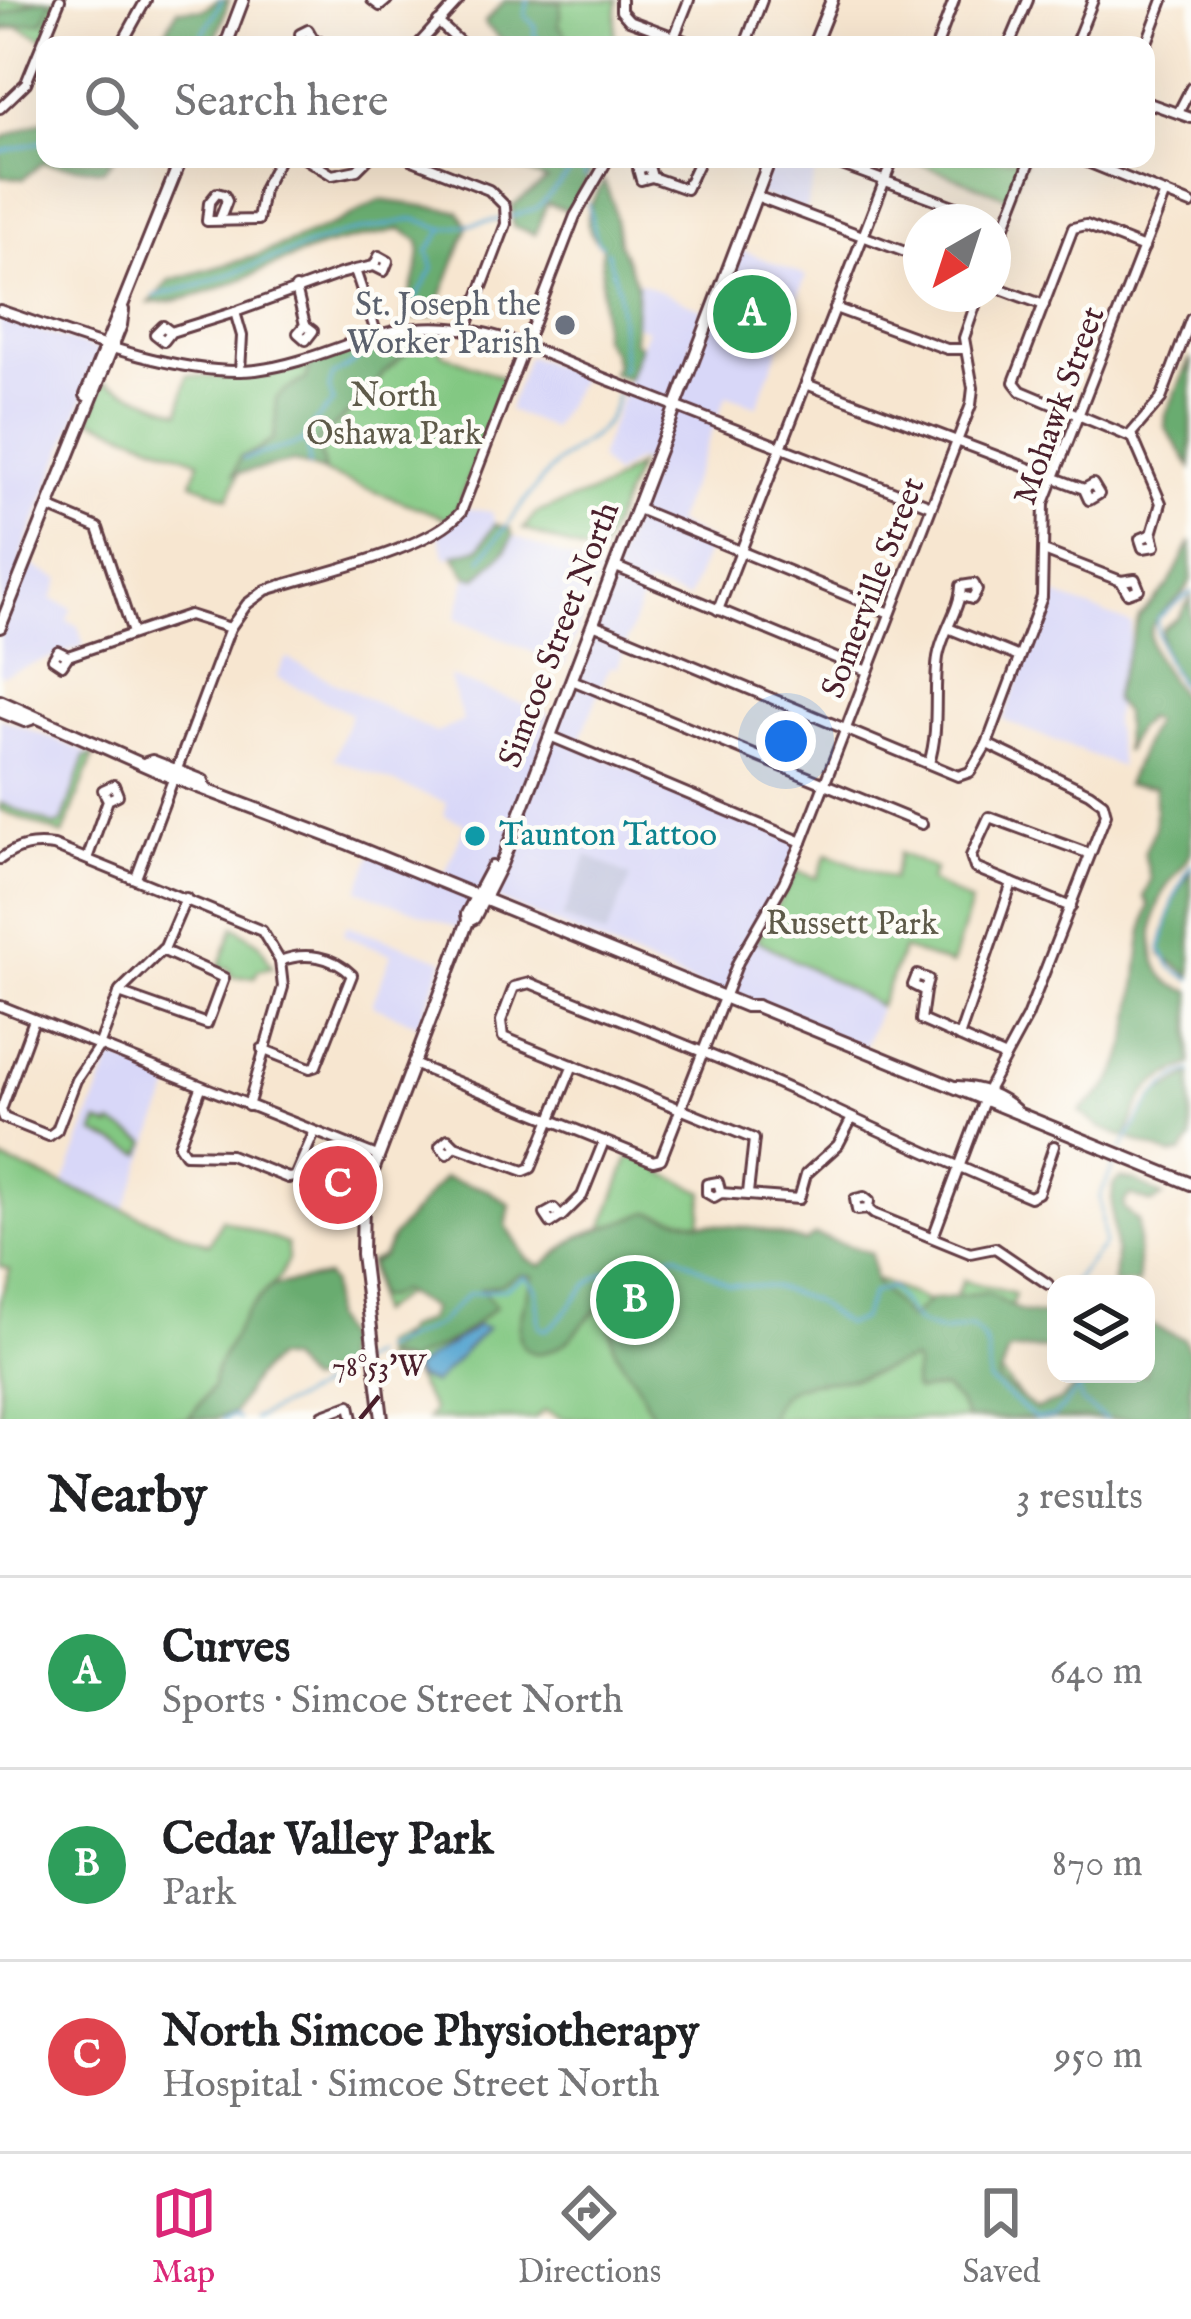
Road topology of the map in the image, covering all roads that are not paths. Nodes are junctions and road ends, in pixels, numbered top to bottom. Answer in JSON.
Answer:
{"nodes":[{"id":1,"x":60,"y":0,"type":"edge"},
{"id":2,"x":146,"y":0,"type":"edge"},
{"id":3,"x":243,"y":0,"type":"edge"},
{"id":4,"x":372,"y":0,"type":"edge"},
{"id":5,"x":387,"y":0,"type":"edge"},
{"id":6,"x":459,"y":0,"type":"edge"},
{"id":7,"x":621,"y":0,"type":"edge"},
{"id":8,"x":689,"y":0,"type":"edge"},
{"id":9,"x":762,"y":0,"type":"edge"},
{"id":10,"x":832,"y":0,"type":"edge"},
{"id":11,"x":954,"y":0,"type":"edge"},
{"id":12,"x":1028,"y":0,"type":"edge"},
{"id":13,"x":1093,"y":0,"type":"edge"},
{"id":14,"x":1163,"y":0,"type":"edge"},
{"id":15,"x":438,"y":22,"type":"junction"},
{"id":16,"x":49,"y":36,"type":"edge"},
{"id":17,"x":126,"y":36,"type":"edge"},
{"id":18,"x":229,"y":36,"type":"edge"},
{"id":19,"x":426,"y":36,"type":"edge"},
{"id":20,"x":453,"y":36,"type":"edge"},
{"id":21,"x":663,"y":36,"type":"edge"},
{"id":22,"x":675,"y":36,"type":"edge"},
{"id":23,"x":748,"y":36,"type":"edge"},
{"id":24,"x":821,"y":36,"type":"edge"},
{"id":25,"x":940,"y":36,"type":"edge"},
{"id":26,"x":1013,"y":36,"type":"edge"},
{"id":27,"x":1079,"y":36,"type":"edge"},
{"id":28,"x":1149,"y":36,"type":"edge"},
{"id":29,"x":36,"y":69,"type":"edge"},
{"id":30,"x":1191,"y":89,"type":"edge"},
{"id":31,"x":1155,"y":105,"type":"edge"},
{"id":32,"x":0,"y":108,"type":"edge"},
{"id":33,"x":1178,"y":113,"type":"junction"},
{"id":34,"x":1191,"y":118,"type":"edge"},
{"id":35,"x":178,"y":168,"type":"edge"},
{"id":36,"x":274,"y":168,"type":"edge"},
{"id":37,"x":321,"y":168,"type":"edge"},
{"id":38,"x":359,"y":168,"type":"edge"},
{"id":39,"x":433,"y":168,"type":"edge"},
{"id":40,"x":603,"y":168,"type":"edge"},
{"id":41,"x":696,"y":168,"type":"edge"},
{"id":42,"x":767,"y":168,"type":"edge"},
{"id":43,"x":850,"y":168,"type":"edge"},
{"id":44,"x":889,"y":168,"type":"edge"},
{"id":45,"x":1027,"y":168,"type":"edge"},
{"id":46,"x":1102,"y":168,"type":"edge"},
{"id":47,"x":652,"y":177,"type":"dead end"},
{"id":48,"x":885,"y":181,"type":"junction"},
{"id":49,"x":1165,"y":194,"type":"junction"},
{"id":50,"x":756,"y":196,"type":"junction"},
{"id":51,"x":948,"y":204,"type":"edge"},
{"id":52,"x":1191,"y":204,"type":"edge"},
{"id":53,"x":1011,"y":210,"type":"edge"},
{"id":54,"x":220,"y":219,"type":"dead end"},
{"id":55,"x":863,"y":236,"type":"junction"},
{"id":56,"x":1144,"y":248,"type":"junction"},
{"id":57,"x":903,"y":251,"type":"edge"},
{"id":58,"x":374,"y":266,"type":"dead end"},
{"id":59,"x":355,"y":270,"type":"junction"},
{"id":60,"x":296,"y":288,"type":"junction"},
{"id":61,"x":1011,"y":293,"type":"edge"},
{"id":62,"x":1044,"y":305,"type":"junction"},
{"id":63,"x":835,"y":308,"type":"junction"},
{"id":64,"x":0,"y":310,"type":"edge"},
{"id":65,"x":235,"y":312,"type":"junction"},
{"id":66,"x":972,"y":312,"type":"edge"},
{"id":67,"x":1191,"y":319,"type":"edge"},
{"id":68,"x":305,"y":325,"type":"dead end"},
{"id":69,"x":465,"y":329,"type":"junction"},
{"id":70,"x":171,"y":332,"type":"dead end"},
{"id":71,"x":376,"y":332,"type":"junction"},
{"id":72,"x":109,"y":344,"type":"junction"},
{"id":73,"x":525,"y":348,"type":"junction"},
{"id":74,"x":964,"y":349,"type":"junction"},
{"id":75,"x":240,"y":371,"type":"junction"},
{"id":76,"x":806,"y":385,"type":"junction"},
{"id":77,"x":677,"y":407,"type":"junction"},
{"id":78,"x":1079,"y":414,"type":"junction"},
{"id":79,"x":1130,"y":435,"type":"junction"},
{"id":80,"x":957,"y":439,"type":"junction"},
{"id":81,"x":782,"y":447,"type":"junction"},
{"id":82,"x":1054,"y":477,"type":"junction"},
{"id":83,"x":1084,"y":489,"type":"dead end"},
{"id":84,"x":931,"y":506,"type":"junction"},
{"id":85,"x":48,"y":507,"type":"junction"},
{"id":86,"x":638,"y":509,"type":"junction"},
{"id":87,"x":1152,"y":534,"type":"dead end"},
{"id":88,"x":742,"y":551,"type":"junction"},
{"id":89,"x":1043,"y":551,"type":"junction"},
{"id":90,"x":616,"y":567,"type":"junction"},
{"id":91,"x":1121,"y":581,"type":"dead end"},
{"id":92,"x":962,"y":596,"type":"dead end"},
{"id":93,"x":718,"y":610,"type":"junction"},
{"id":94,"x":890,"y":613,"type":"junction"},
{"id":95,"x":593,"y":624,"type":"junction"},
{"id":96,"x":0,"y":627,"type":"edge"},
{"id":97,"x":230,"y":628,"type":"junction"},
{"id":98,"x":948,"y":628,"type":"junction"},
{"id":99,"x":133,"y":633,"type":"junction"},
{"id":100,"x":68,"y":656,"type":"dead end"},
{"id":101,"x":1019,"y":657,"type":"junction"},
{"id":102,"x":868,"y":671,"type":"junction"},
{"id":103,"x":572,"y":680,"type":"junction"},
{"id":104,"x":0,"y":701,"type":"edge"},
{"id":105,"x":0,"y":711,"type":"edge"},
{"id":106,"x":34,"y":718,"type":"junction"},
{"id":107,"x":845,"y":728,"type":"junction"},
{"id":108,"x":550,"y":736,"type":"junction"},
{"id":109,"x":987,"y":744,"type":"junction"},
{"id":110,"x":929,"y":763,"type":"junction"},
{"id":111,"x":175,"y":774,"type":"junction"},
{"id":112,"x":824,"y":785,"type":"junction"},
{"id":113,"x":108,"y":800,"type":"dead end"},
{"id":114,"x":922,"y":824,"type":"dead end"},
{"id":115,"x":802,"y":842,"type":"junction"},
{"id":116,"x":1090,"y":854,"type":"junction"},
{"id":117,"x":0,"y":859,"type":"edge"},
{"id":118,"x":87,"y":859,"type":"junction"},
{"id":119,"x":136,"y":878,"type":"junction"},
{"id":120,"x":1012,"y":883,"type":"junction"},
{"id":121,"x":481,"y":896,"type":"junction"},
{"id":122,"x":186,"y":898,"type":"junction"},
{"id":123,"x":1071,"y":907,"type":"junction"},
{"id":124,"x":162,"y":950,"type":"junction"},
{"id":125,"x":280,"y":961,"type":"junction"},
{"id":126,"x":925,"y":991,"type":"dead end"},
{"id":127,"x":119,"y":993,"type":"junction"},
{"id":128,"x":725,"y":994,"type":"junction"},
{"id":129,"x":1,"y":1006,"type":"edge"},
{"id":130,"x":34,"y":1020,"type":"junction"},
{"id":131,"x":959,"y":1037,"type":"junction"},
{"id":132,"x":99,"y":1046,"type":"junction"},
{"id":133,"x":262,"y":1049,"type":"junction"},
{"id":134,"x":702,"y":1053,"type":"junction"},
{"id":135,"x":1005,"y":1057,"type":"junction"},
{"id":136,"x":412,"y":1063,"type":"junction"},
{"id":137,"x":574,"y":1065,"type":"junction"},
{"id":138,"x":201,"y":1088,"type":"junction"},
{"id":139,"x":986,"y":1098,"type":"junction"},
{"id":140,"x":248,"y":1106,"type":"junction"},
{"id":141,"x":681,"y":1108,"type":"junction"},
{"id":142,"x":551,"y":1120,"type":"junction"},
{"id":143,"x":851,"y":1120,"type":"junction"},
{"id":144,"x":314,"y":1133,"type":"junction"},
{"id":145,"x":604,"y":1141,"type":"junction"},
{"id":146,"x":455,"y":1146,"type":"dead end"},
{"id":147,"x":1054,"y":1146,"type":"dead end"},
{"id":148,"x":377,"y":1156,"type":"junction"},
{"id":149,"x":960,"y":1168,"type":"junction"},
{"id":150,"x":1191,"y":1180,"type":"edge"},
{"id":151,"x":721,"y":1193,"type":"dead end"},
{"id":152,"x":748,"y":1193,"type":"junction"},
{"id":153,"x":868,"y":1209,"type":"dead end"},
{"id":154,"x":560,"y":1217,"type":"dead end"},
{"id":155,"x":933,"y":1237,"type":"junction"},
{"id":156,"x":1047,"y":1283,"type":"edge"},
{"id":157,"x":323,"y":1419,"type":"edge"},
{"id":158,"x":353,"y":1419,"type":"edge"},
{"id":159,"x":382,"y":1419,"type":"edge"}],
"edges":[{"from":1,"to":16,"type":"street"},
{"from":2,"to":17,"type":"street"},
{"from":3,"to":18,"type":"main road"},
{"from":4,"to":5,"type":"street"},
{"from":6,"to":15,"type":"street"},
{"from":7,"to":21,"type":"street"},
{"from":8,"to":22,"type":"street"},
{"from":9,"to":23,"type":"street"},
{"from":10,"to":24,"type":"main road"},
{"from":11,"to":25,"type":"street"},
{"from":12,"to":26,"type":"street"},
{"from":13,"to":27,"type":"street"},
{"from":14,"to":28,"type":"street"},
{"from":15,"to":19,"type":"street"},
{"from":15,"to":20,"type":"street"},
{"from":29,"to":32,"type":"street"},
{"from":30,"to":33,"type":"street"},
{"from":31,"to":33,"type":"street"},
{"from":33,"to":34,"type":"street"},
{"from":35,"to":72,"type":"main road"},
{"from":36,"to":54,"type":"street"},
{"from":37,"to":38,"type":"street"},
{"from":39,"to":69,"type":"street"},
{"from":40,"to":73,"type":"street"},
{"from":41,"to":47,"type":"street"},
{"from":42,"to":50,"type":"main road","name":"Simcoe Street North"},
{"from":43,"to":48,"type":"street"},
{"from":44,"to":48,"type":"street"},
{"from":45,"to":53,"type":"street"},
{"from":46,"to":49,"type":"street"},
{"from":48,"to":51,"type":"street"},
{"from":48,"to":55,"type":"street"},
{"from":49,"to":52,"type":"street"},
{"from":49,"to":56,"type":"street","name":"Mohawk Street"},
{"from":50,"to":55,"type":"street"},
{"from":50,"to":77,"type":"main road","name":"Simcoe Street North"},
{"from":55,"to":57,"type":"street"},
{"from":55,"to":63,"type":"street"},
{"from":56,"to":62,"type":"street"},
{"from":56,"to":78,"type":"street","name":"Mohawk Street"},
{"from":58,"to":59,"type":"street"},
{"from":59,"to":60,"type":"street"},
{"from":59,"to":71,"type":"street"},
{"from":60,"to":65,"type":"street"},
{"from":60,"to":68,"type":"street"},
{"from":61,"to":62,"type":"street"},
{"from":62,"to":78,"type":"street"},
{"from":63,"to":74,"type":"street"},
{"from":63,"to":76,"type":"street"},
{"from":64,"to":72,"type":"street"},
{"from":65,"to":70,"type":"street"},
{"from":65,"to":75,"type":"street"},
{"from":66,"to":74,"type":"street","name":"Somerville Street"},
{"from":67,"to":79,"type":"street"},
{"from":69,"to":71,"type":"street"},
{"from":69,"to":73,"type":"street"},
{"from":71,"to":75,"type":"street"},
{"from":72,"to":75,"type":"street"},
{"from":72,"to":85,"type":"main road"},
{"from":73,"to":77,"type":"street"},
{"from":73,"to":97,"type":"street"},
{"from":74,"to":80,"type":"street","name":"Somerville Street"},
{"from":76,"to":80,"type":"street"},
{"from":76,"to":81,"type":"street"},
{"from":77,"to":81,"type":"street"},
{"from":77,"to":86,"type":"main road","name":"Simcoe Street North"},
{"from":78,"to":79,"type":"street"},
{"from":78,"to":82,"type":"street","name":"Mohawk Street"},
{"from":79,"to":87,"type":"street"},
{"from":80,"to":82,"type":"street"},
{"from":80,"to":84,"type":"street","name":"Somerville Street"},
{"from":81,"to":84,"type":"street"},
{"from":81,"to":88,"type":"street"},
{"from":82,"to":83,"type":"street"},
{"from":82,"to":89,"type":"street","name":"Mohawk Street"},
{"from":84,"to":94,"type":"street","name":"Somerville Street"},
{"from":85,"to":96,"type":"main road"},
{"from":85,"to":99,"type":"street"},
{"from":86,"to":88,"type":"street"},
{"from":86,"to":90,"type":"main road","name":"Simcoe Street North"},
{"from":88,"to":93,"type":"street"},
{"from":88,"to":94,"type":"street"},
{"from":89,"to":91,"type":"street"},
{"from":89,"to":101,"type":"street","name":"Mohawk Street"},
{"from":90,"to":93,"type":"street"},
{"from":90,"to":95,"type":"main road","name":"Simcoe Street North"},
{"from":92,"to":98,"type":"street"},
{"from":93,"to":102,"type":"street"},
{"from":94,"to":102,"type":"street","name":"Somerville Street"},
{"from":95,"to":103,"type":"main road","name":"Simcoe Street North"},
{"from":95,"to":107,"type":"street"},
{"from":97,"to":99,"type":"street"},
{"from":97,"to":111,"type":"street"},
{"from":98,"to":101,"type":"street"},
{"from":98,"to":110,"type":"street"},
{"from":99,"to":100,"type":"street"},
{"from":101,"to":109,"type":"street","name":"Mohawk Street"},
{"from":102,"to":107,"type":"street","name":"Somerville Street"},
{"from":103,"to":108,"type":"main road","name":"Simcoe Street North"},
{"from":103,"to":112,"type":"street"},
{"from":104,"to":106,"type":"main road"},
{"from":105,"to":106,"type":"main road"},
{"from":106,"to":111,"type":"main road"},
{"from":107,"to":110,"type":"street"},
{"from":107,"to":112,"type":"street","name":"Somerville Street"},
{"from":108,"to":115,"type":"street"},
{"from":108,"to":121,"type":"main road","name":"Simcoe Street North"},
{"from":109,"to":110,"type":"street","name":"Mohawk Street"},
{"from":109,"to":116,"type":"street"},
{"from":111,"to":119,"type":"street"},
{"from":111,"to":121,"type":"main road"},
{"from":112,"to":114,"type":"street"},
{"from":112,"to":115,"type":"street","name":"Somerville Street"},
{"from":113,"to":118,"type":"street"},
{"from":115,"to":128,"type":"street","name":"Somerville Street"},
{"from":116,"to":120,"type":"street"},
{"from":116,"to":123,"type":"street"},
{"from":117,"to":118,"type":"street"},
{"from":118,"to":119,"type":"street"},
{"from":119,"to":122,"type":"street"},
{"from":120,"to":123,"type":"street"},
{"from":120,"to":131,"type":"street"},
{"from":121,"to":128,"type":"main road"},
{"from":121,"to":136,"type":"main road","name":"Simcoe Street North"},
{"from":122,"to":124,"type":"street"},
{"from":122,"to":125,"type":"street"},
{"from":123,"to":135,"type":"street"},
{"from":124,"to":127,"type":"street"},
{"from":124,"to":127,"type":"street"},
{"from":125,"to":133,"type":"street"},
{"from":125,"to":133,"type":"street"},
{"from":126,"to":131,"type":"street"},
{"from":127,"to":132,"type":"street"},
{"from":128,"to":134,"type":"street","name":"Somerville Street"},
{"from":128,"to":139,"type":"main road"},
{"from":129,"to":130,"type":"street"},
{"from":130,"to":132,"type":"street"},
{"from":130,"to":132,"type":"street"},
{"from":131,"to":135,"type":"street"},
{"from":132,"to":138,"type":"street"},
{"from":133,"to":140,"type":"street"},
{"from":134,"to":137,"type":"street"},
{"from":134,"to":141,"type":"street","name":"Somerville Street"},
{"from":134,"to":143,"type":"street"},
{"from":135,"to":139,"type":"street"},
{"from":136,"to":142,"type":"street"},
{"from":136,"to":148,"type":"main road","name":"Simcoe Street North"},
{"from":137,"to":141,"type":"street"},
{"from":137,"to":142,"type":"street"},
{"from":138,"to":140,"type":"street"},
{"from":138,"to":144,"type":"street"},
{"from":139,"to":149,"type":"street"},
{"from":139,"to":150,"type":"main road"},
{"from":140,"to":144,"type":"street"},
{"from":141,"to":145,"type":"street","name":"Somerville Street"},
{"from":141,"to":152,"type":"street"},
{"from":142,"to":145,"type":"street"},
{"from":142,"to":146,"type":"street"},
{"from":143,"to":149,"type":"street"},
{"from":143,"to":152,"type":"street"},
{"from":144,"to":148,"type":"street"},
{"from":145,"to":154,"type":"street"},
{"from":147,"to":149,"type":"street"},
{"from":148,"to":159,"type":"main road","name":"Simcoe Street North"},
{"from":149,"to":155,"type":"street"},
{"from":151,"to":152,"type":"street"},
{"from":153,"to":155,"type":"street"},
{"from":155,"to":156,"type":"street"},
{"from":157,"to":158,"type":"street"}]}
